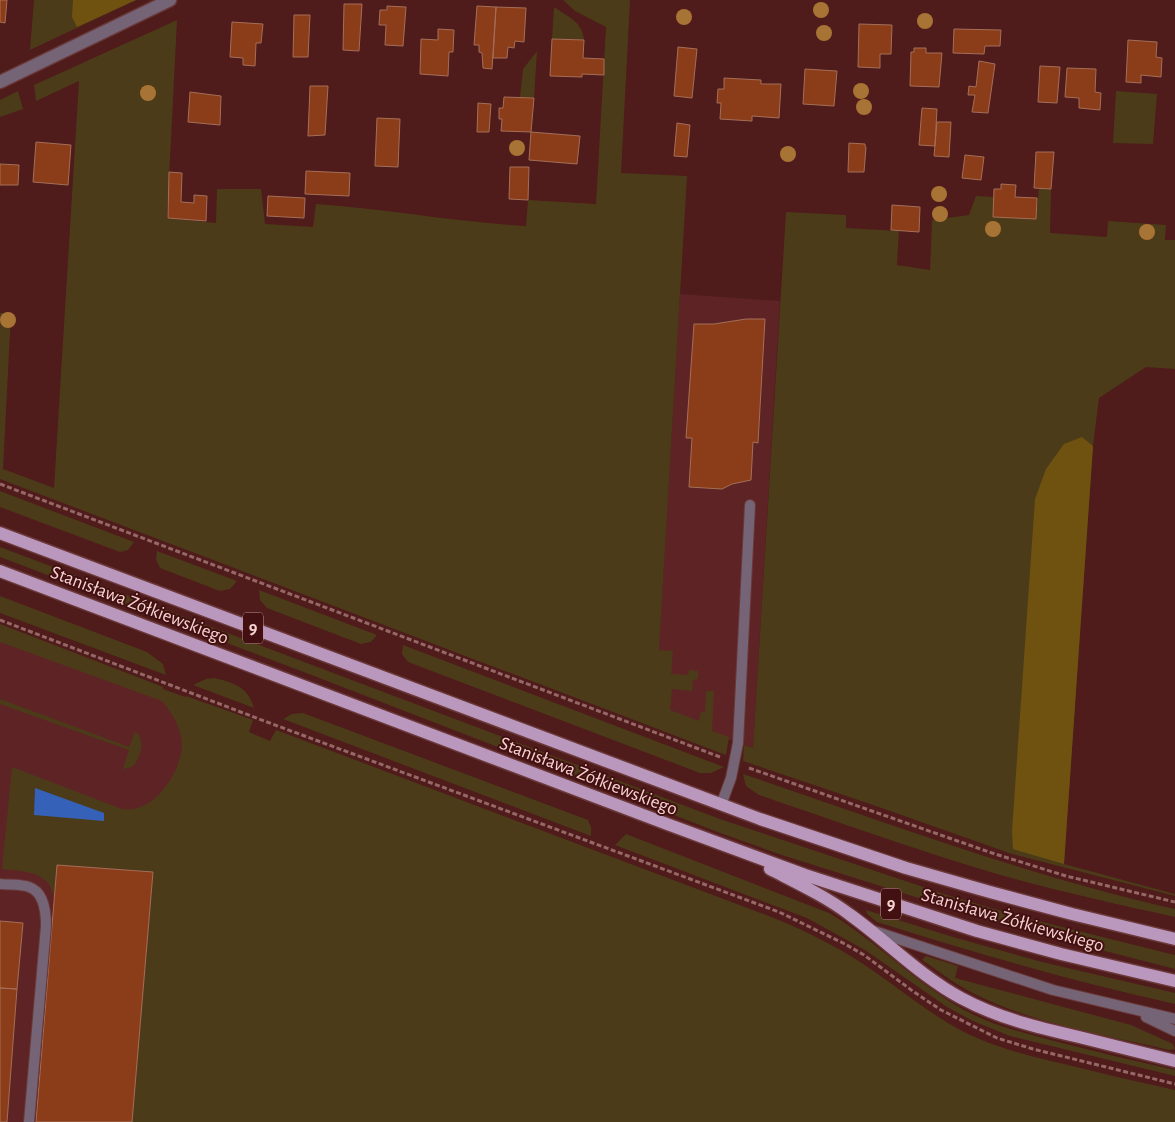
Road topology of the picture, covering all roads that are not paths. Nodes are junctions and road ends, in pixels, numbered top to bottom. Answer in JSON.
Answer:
{"nodes":[{"id":1,"x":170,"y":0,"type":"edge"},
{"id":2,"x":0,"y":82,"type":"edge"},
{"id":3,"x":750,"y":505,"type":"dead end"},
{"id":4,"x":0,"y":533,"type":"edge"},
{"id":5,"x":0,"y":571,"type":"edge"},
{"id":6,"x":721,"y":805,"type":"junction"},
{"id":7,"x":723,"y":845,"type":"junction"},
{"id":8,"x":0,"y":884,"type":"edge"},
{"id":9,"x":870,"y":930,"type":"junction"},
{"id":10,"x":1175,"y":939,"type":"edge"},
{"id":11,"x":1175,"y":981,"type":"edge"},
{"id":12,"x":1132,"y":1010,"type":"junction"},
{"id":13,"x":1175,"y":1019,"type":"edge"},
{"id":14,"x":1175,"y":1031,"type":"edge"},
{"id":15,"x":1175,"y":1061,"type":"edge"},
{"id":16,"x":29,"y":1122,"type":"edge"}],
"edges":[{"from":1,"to":2,"type":"street"},
{"from":3,"to":6,"type":"lane"},
{"from":4,"to":6,"type":"main road","name":"Stanisława Żółkiewskiego","number":"9"},
{"from":5,"to":7,"type":"main road","name":"Stanisława Żółkiewskiego","number":"9"},
{"from":6,"to":10,"type":"main road","name":"Stanisława Żółkiewskiego","number":"9"},
{"from":7,"to":9,"type":"main road"},
{"from":7,"to":11,"type":"main road","name":"Stanisława Żółkiewskiego","number":"9"},
{"from":8,"to":16,"type":"lane"},
{"from":9,"to":12,"type":"lane"},
{"from":9,"to":15,"type":"main road"},
{"from":12,"to":13,"type":"lane"},
{"from":12,"to":14,"type":"lane"}]}
